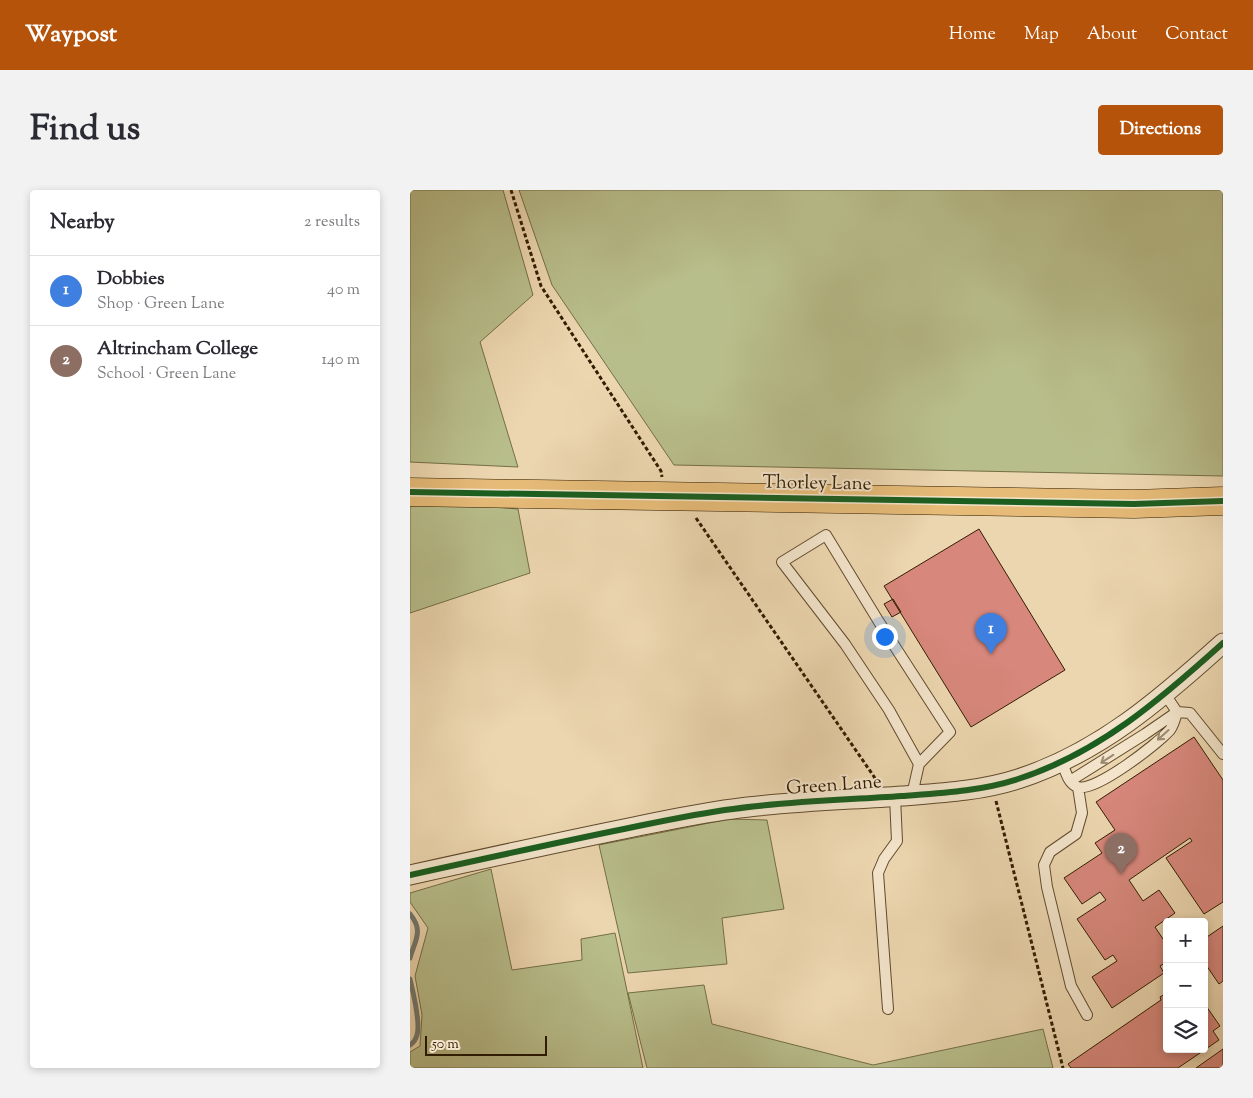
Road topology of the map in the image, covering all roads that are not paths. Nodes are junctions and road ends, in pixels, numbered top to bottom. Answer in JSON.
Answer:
{"nodes":[{"id":1,"x":410,"y":492,"type":"edge"},
{"id":2,"x":1223,"y":501,"type":"edge"},
{"id":3,"x":1223,"y":643,"type":"edge"},
{"id":4,"x":1165,"y":694,"type":"junction"},
{"id":5,"x":1176,"y":712,"type":"junction"},
{"id":6,"x":1223,"y":754,"type":"edge"},
{"id":7,"x":1062,"y":762,"type":"junction"},
{"id":8,"x":920,"y":764,"type":"junction"},
{"id":9,"x":1074,"y":784,"type":"junction"},
{"id":10,"x":898,"y":796,"type":"junction"},
{"id":11,"x":410,"y":875,"type":"edge"},
{"id":12,"x":888,"y":1010,"type":"dead end"},
{"id":13,"x":1087,"y":1015,"type":"dead end"}],
"edges":[{"from":1,"to":2,"type":"main road","name":"Thorley Lane"},
{"from":3,"to":4,"type":"street","name":"Green Lane"},
{"from":4,"to":5,"type":"lane"},
{"from":4,"to":7,"type":"street","name":"Green Lane"},
{"from":5,"to":6,"type":"lane"},
{"from":5,"to":9,"type":"lane","one_way":true},
{"from":5,"to":9,"type":"lane","one_way":true},
{"from":7,"to":9,"type":"lane"},
{"from":7,"to":10,"type":"street","name":"Green Lane"},
{"from":8,"to":8,"type":"lane"},
{"from":8,"to":10,"type":"lane"},
{"from":9,"to":13,"type":"lane"},
{"from":10,"to":11,"type":"street","name":"Green Lane"},
{"from":10,"to":12,"type":"lane"}]}
